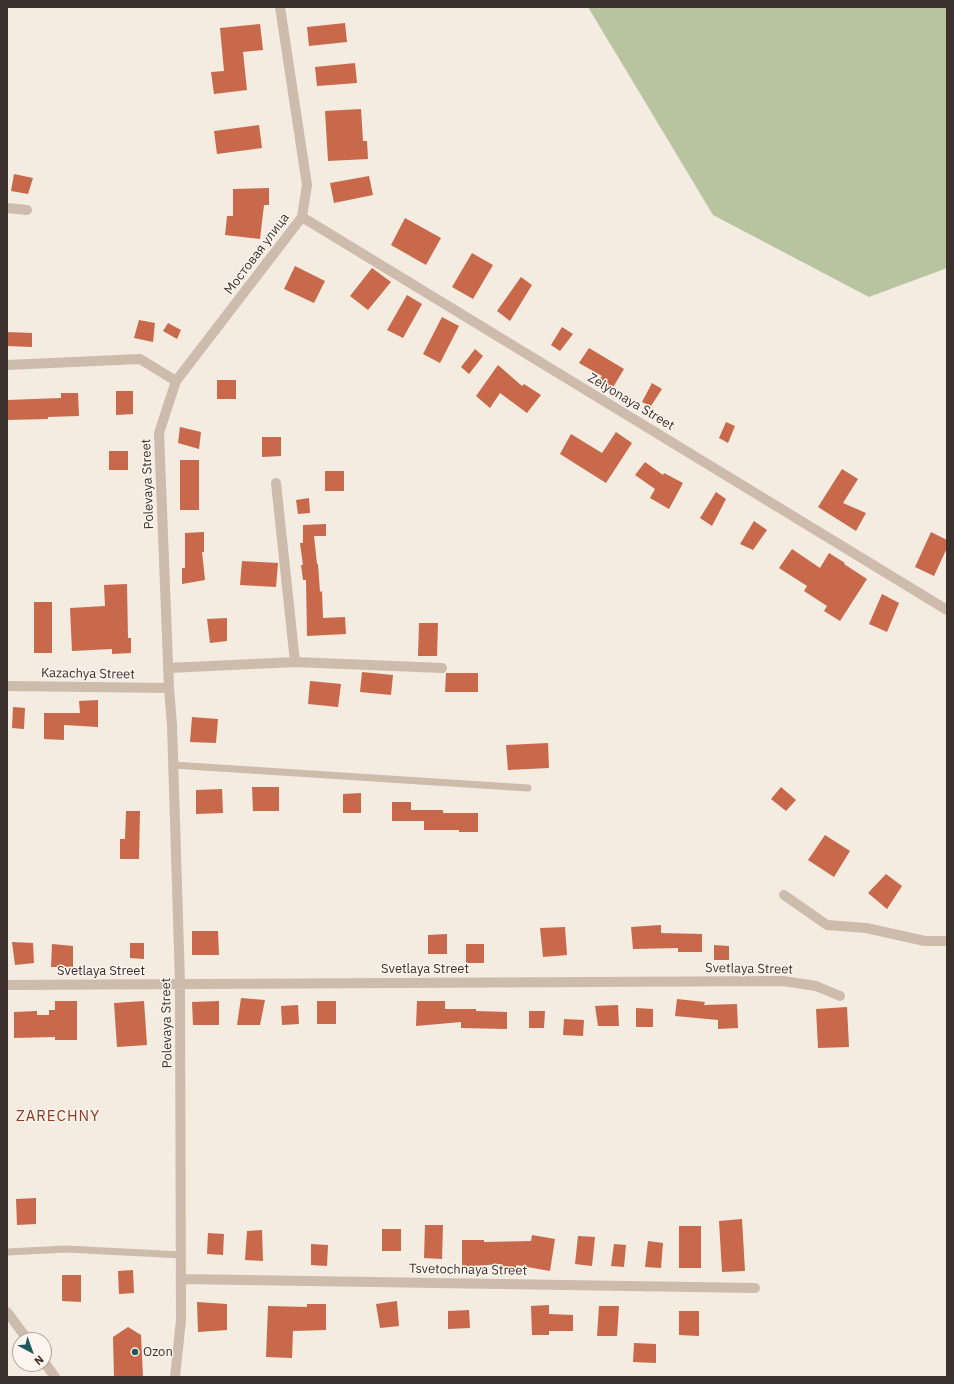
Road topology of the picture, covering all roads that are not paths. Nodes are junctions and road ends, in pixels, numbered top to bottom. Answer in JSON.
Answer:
{"nodes":[{"id":1,"x":280,"y":7,"type":"edge"},
{"id":2,"x":7,"y":208,"type":"edge"},
{"id":3,"x":27,"y":210,"type":"dead end"},
{"id":4,"x":302,"y":217,"type":"junction"},
{"id":5,"x":7,"y":365,"type":"edge"},
{"id":6,"x":176,"y":381,"type":"junction"},
{"id":7,"x":276,"y":483,"type":"dead end"},
{"id":8,"x":947,"y":610,"type":"edge"},
{"id":9,"x":295,"y":662,"type":"junction"},
{"id":10,"x":168,"y":668,"type":"junction"},
{"id":11,"x":442,"y":668,"type":"dead end"},
{"id":12,"x":7,"y":686,"type":"edge"},
{"id":13,"x":169,"y":688,"type":"junction"},
{"id":14,"x":173,"y":765,"type":"junction"},
{"id":15,"x":528,"y":788,"type":"dead end"},
{"id":16,"x":784,"y":895,"type":"dead end"},
{"id":17,"x":947,"y":942,"type":"edge"},
{"id":18,"x":180,"y":983,"type":"junction"},
{"id":19,"x":7,"y":984,"type":"edge"},
{"id":20,"x":840,"y":996,"type":"dead end"},
{"id":21,"x":7,"y":1252,"type":"edge"},
{"id":22,"x":182,"y":1255,"type":"junction"},
{"id":23,"x":181,"y":1279,"type":"junction"},
{"id":24,"x":755,"y":1288,"type":"dead end"},
{"id":25,"x":7,"y":1312,"type":"edge"},
{"id":26,"x":22,"y":1332,"type":"edge"},
{"id":27,"x":175,"y":1377,"type":"edge"}],
"edges":[{"from":1,"to":4,"type":"street","name":"Мостовая улица"},
{"from":2,"to":3,"type":"street"},
{"from":4,"to":6,"type":"street","name":"Мостовая улица"},
{"from":4,"to":8,"type":"street","name":"Zelyonaya Street"},
{"from":5,"to":6,"type":"street"},
{"from":6,"to":10,"type":"street","name":"Polevaya Street"},
{"from":7,"to":9,"type":"street"},
{"from":9,"to":10,"type":"street"},
{"from":9,"to":11,"type":"street"},
{"from":10,"to":13,"type":"street","name":"Polevaya Street"},
{"from":12,"to":13,"type":"street","name":"Kazachya Street"},
{"from":13,"to":14,"type":"street","name":"Polevaya Street"},
{"from":14,"to":15,"type":"lane"},
{"from":14,"to":18,"type":"street","name":"Polevaya Street"},
{"from":16,"to":17,"type":"street"},
{"from":18,"to":19,"type":"street","name":"Svetlaya Street"},
{"from":18,"to":20,"type":"street","name":"Svetlaya Street"},
{"from":18,"to":22,"type":"street","name":"Polevaya Street"},
{"from":21,"to":22,"type":"lane"},
{"from":22,"to":23,"type":"street","name":"Polevaya Street"},
{"from":23,"to":24,"type":"street","name":"Tsvetochnaya Street"},
{"from":23,"to":27,"type":"street","name":"Polevaya Street"},
{"from":25,"to":26,"type":"street"}]}
